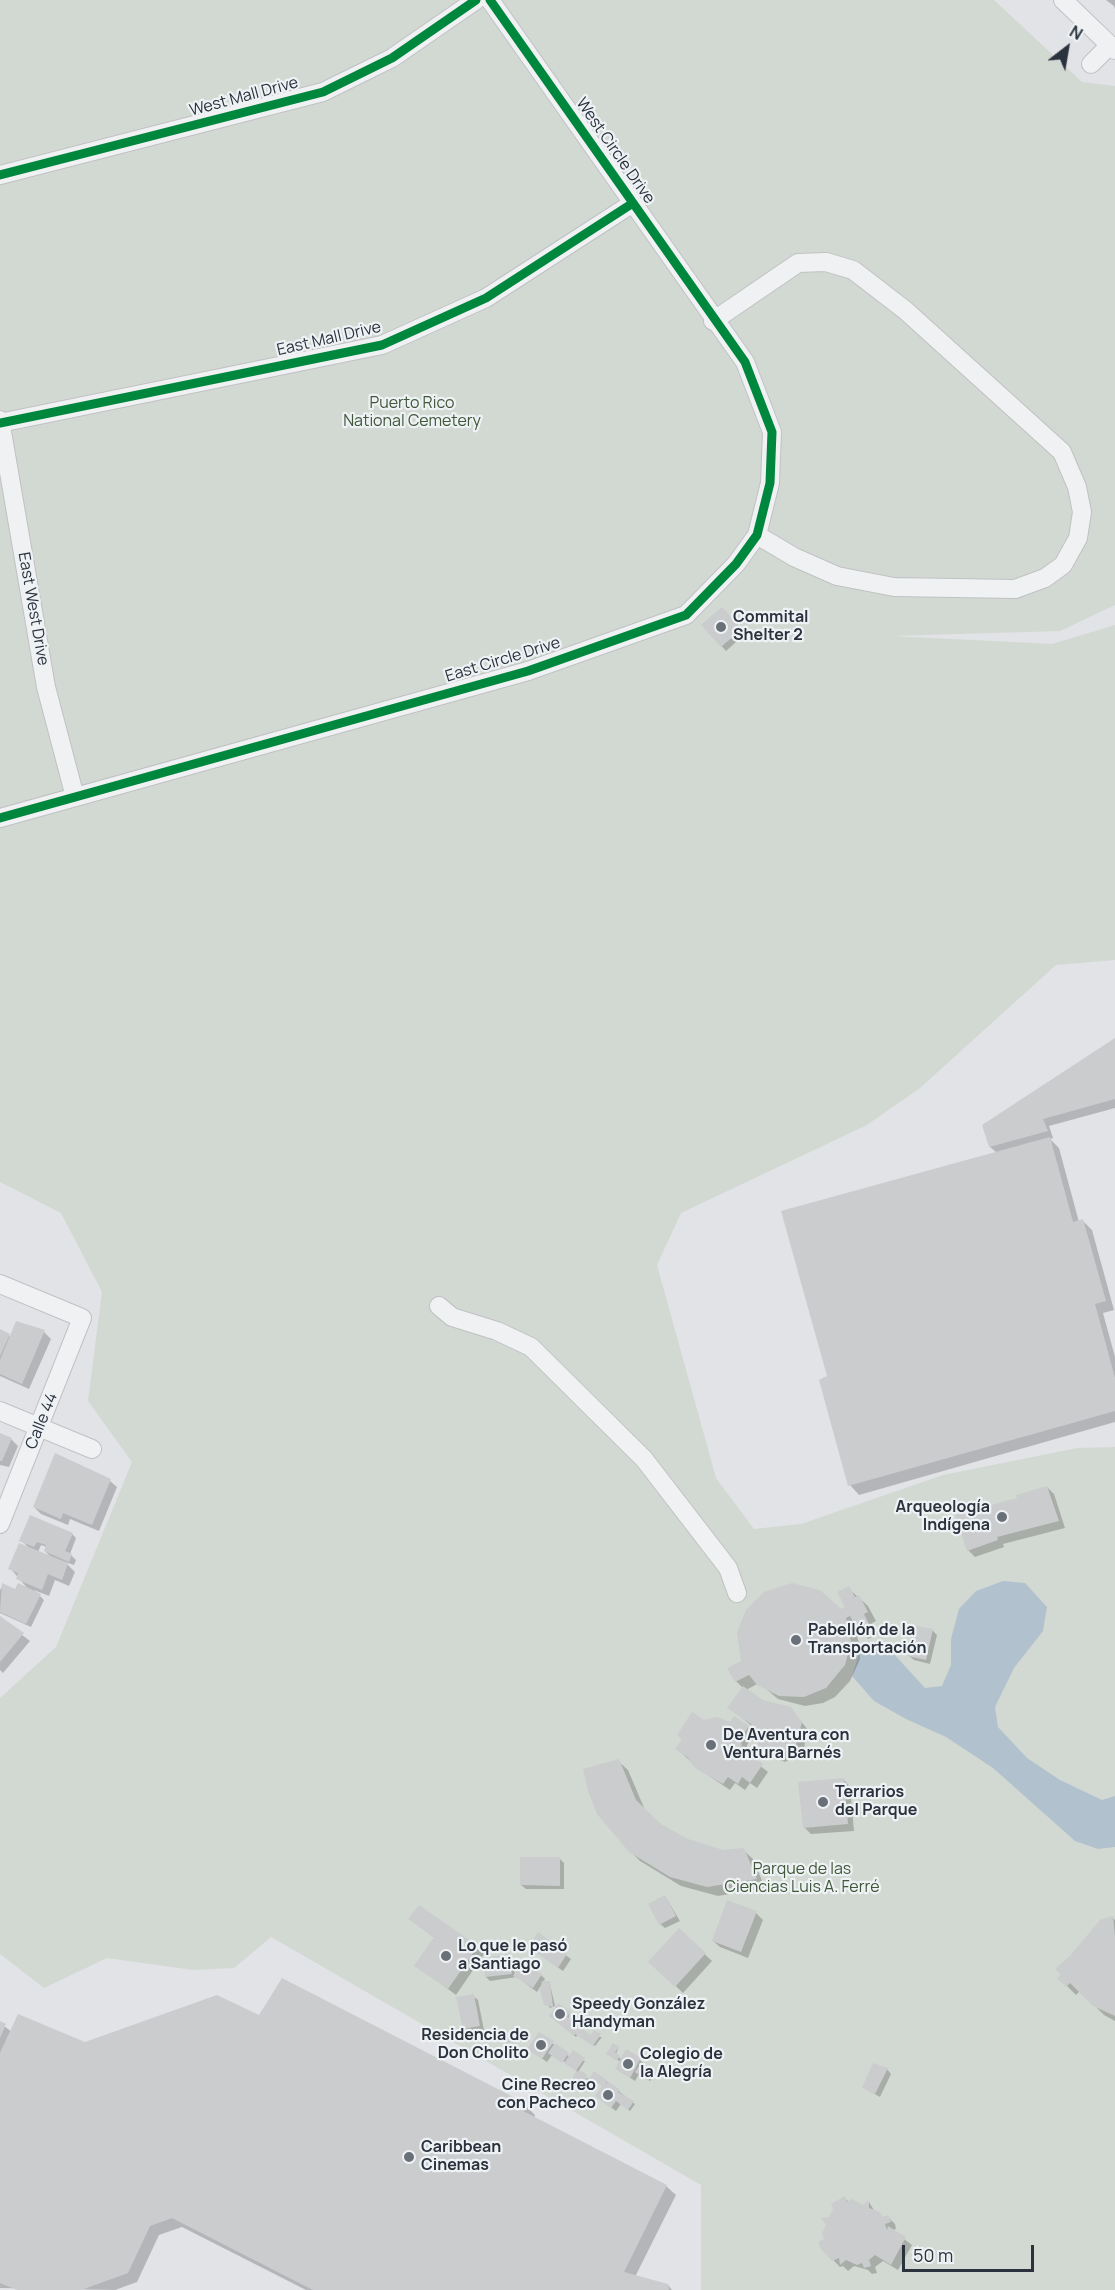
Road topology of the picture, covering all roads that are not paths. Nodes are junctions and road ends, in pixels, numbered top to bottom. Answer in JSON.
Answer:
{"nodes":[{"id":1,"x":476,"y":0,"type":"edge"},
{"id":2,"x":490,"y":0,"type":"edge"},
{"id":3,"x":1063,"y":0,"type":"edge"},
{"id":4,"x":1112,"y":47,"type":"edge"},
{"id":5,"x":1091,"y":64,"type":"dead end"},
{"id":6,"x":0,"y":175,"type":"edge"},
{"id":7,"x":633,"y":204,"type":"junction"},
{"id":8,"x":713,"y":321,"type":"junction"},
{"id":9,"x":0,"y":422,"type":"edge"},
{"id":10,"x":757,"y":535,"type":"junction"},
{"id":11,"x":75,"y":797,"type":"junction"},
{"id":12,"x":0,"y":818,"type":"edge"},
{"id":13,"x":0,"y":1284,"type":"edge"},
{"id":14,"x":439,"y":1306,"type":"dead end"},
{"id":15,"x":0,"y":1411,"type":"edge"},
{"id":16,"x":40,"y":1427,"type":"junction"},
{"id":17,"x":92,"y":1449,"type":"dead end"},
{"id":18,"x":0,"y":1524,"type":"edge"},
{"id":19,"x":737,"y":1593,"type":"dead end"}],
"edges":[{"from":1,"to":6,"type":"street","name":"West Mall Drive"},
{"from":2,"to":7,"type":"street","name":"West Circle Drive"},
{"from":3,"to":4,"type":"street"},
{"from":4,"to":5,"type":"street"},
{"from":7,"to":8,"type":"street","name":"West Circle Drive"},
{"from":7,"to":9,"type":"street","name":"East Mall Drive"},
{"from":8,"to":10,"type":"street","name":"East Circle Drive"},
{"from":8,"to":10,"type":"street"},
{"from":9,"to":11,"type":"street","name":"East West Drive"},
{"from":10,"to":11,"type":"street","name":"East Circle Drive"},
{"from":11,"to":12,"type":"street","name":"East Circle Drive"},
{"from":13,"to":16,"type":"street","name":"Calle 44"},
{"from":14,"to":19,"type":"street"},
{"from":15,"to":16,"type":"street"},
{"from":16,"to":17,"type":"street"},
{"from":16,"to":18,"type":"street","name":"Calle 44"}]}
